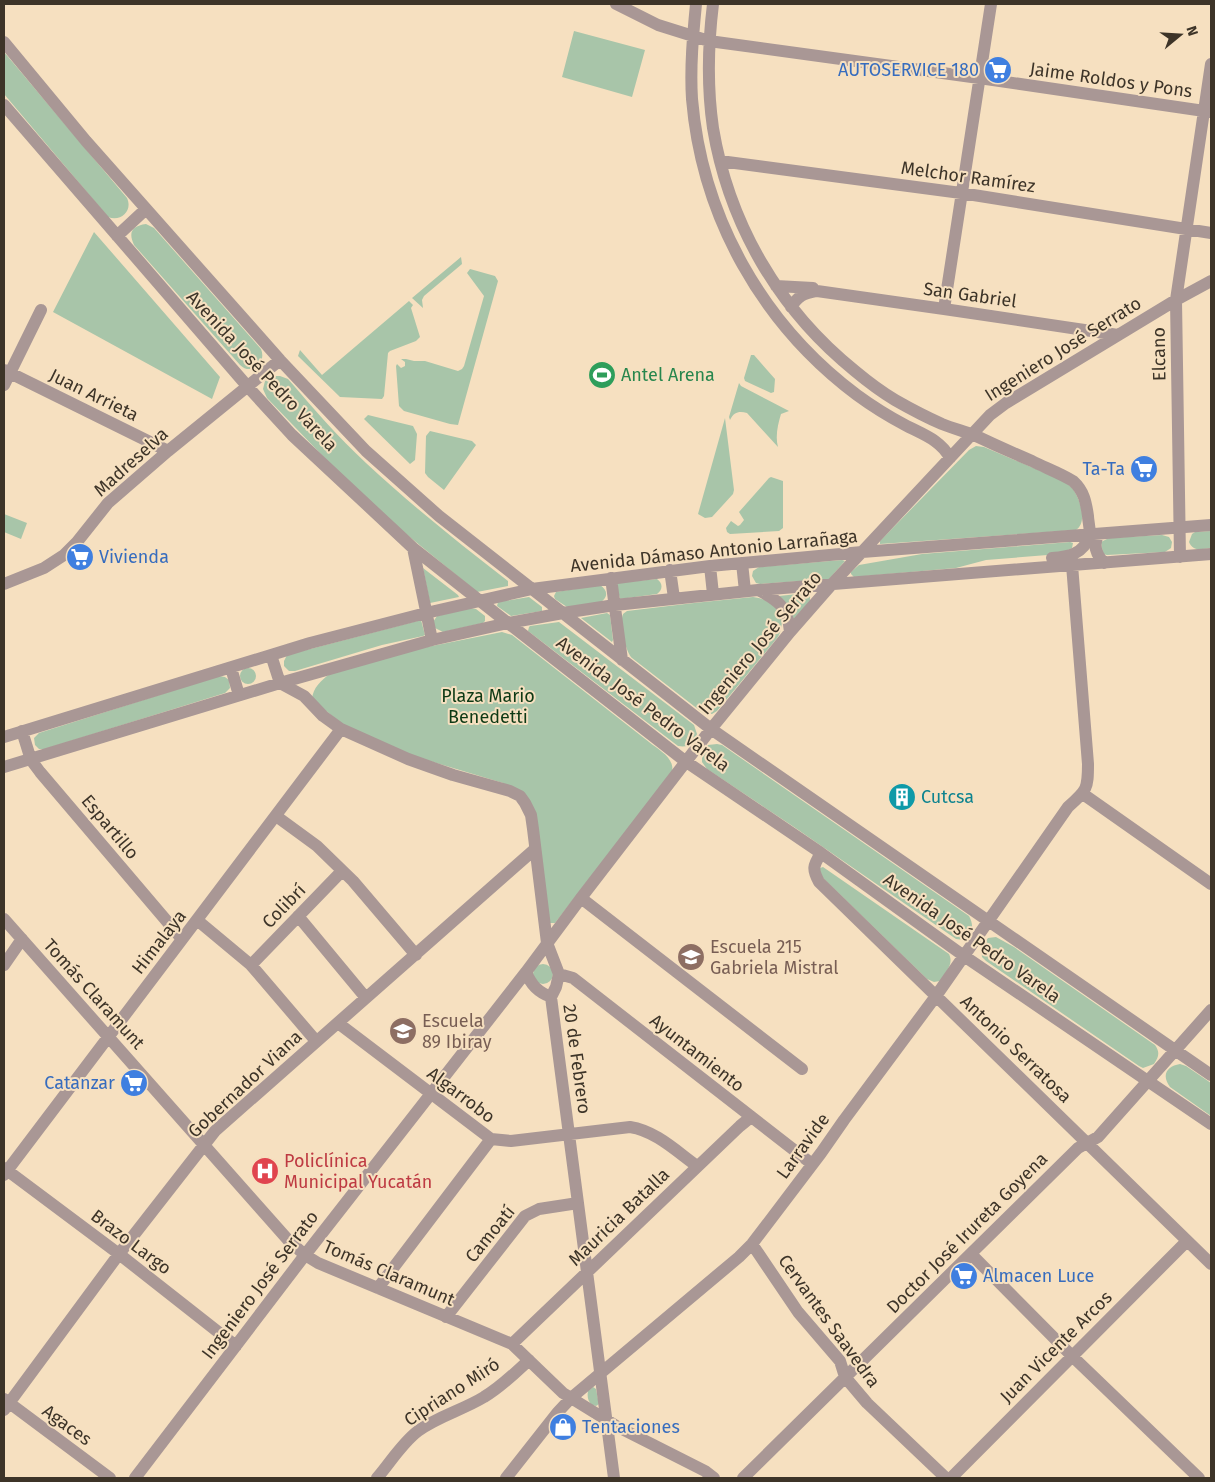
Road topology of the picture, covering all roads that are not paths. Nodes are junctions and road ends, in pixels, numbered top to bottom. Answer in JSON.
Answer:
{"nodes":[{"id":1,"x":616,"y":4,"type":"edge"},
{"id":2,"x":696,"y":4,"type":"edge"},
{"id":3,"x":713,"y":4,"type":"edge"},
{"id":4,"x":990,"y":4,"type":"edge"},
{"id":5,"x":693,"y":36,"type":"junction"},
{"id":6,"x":4,"y":42,"type":"edge"},
{"id":7,"x":709,"y":42,"type":"junction"},
{"id":8,"x":1211,"y":64,"type":"edge"},
{"id":9,"x":979,"y":78,"type":"junction"},
{"id":10,"x":4,"y":105,"type":"edge"},
{"id":11,"x":1208,"y":112,"type":"edge"},
{"id":12,"x":720,"y":161,"type":"junction"},
{"id":13,"x":962,"y":193,"type":"junction"},
{"id":14,"x":146,"y":209,"type":"junction"},
{"id":15,"x":738,"y":217,"type":"junction"},
{"id":16,"x":722,"y":225,"type":"junction"},
{"id":17,"x":1186,"y":228,"type":"junction"},
{"id":18,"x":1211,"y":233,"type":"edge"},
{"id":19,"x":117,"y":236,"type":"junction"},
{"id":20,"x":1211,"y":281,"type":"edge"},
{"id":21,"x":776,"y":286,"type":"junction"},
{"id":22,"x":817,"y":291,"type":"junction"},
{"id":23,"x":1176,"y":300,"type":"junction"},
{"id":24,"x":791,"y":306,"type":"junction"},
{"id":25,"x":944,"y":309,"type":"junction"},
{"id":26,"x":41,"y":310,"type":"dead end"},
{"id":27,"x":802,"y":320,"type":"junction"},
{"id":28,"x":787,"y":331,"type":"junction"},
{"id":29,"x":1118,"y":335,"type":"junction"},
{"id":30,"x":280,"y":360,"type":"junction"},
{"id":31,"x":6,"y":376,"type":"edge"},
{"id":32,"x":248,"y":387,"type":"junction"},
{"id":33,"x":972,"y":434,"type":"junction"},
{"id":34,"x":168,"y":451,"type":"junction"},
{"id":35,"x":950,"y":458,"type":"junction"},
{"id":36,"x":1211,"y":525,"type":"edge"},
{"id":37,"x":1180,"y":528,"type":"junction"},
{"id":38,"x":1094,"y":534,"type":"junction"},
{"id":39,"x":413,"y":548,"type":"junction"},
{"id":40,"x":862,"y":552,"type":"junction"},
{"id":41,"x":1211,"y":554,"type":"edge"},
{"id":42,"x":1180,"y":557,"type":"junction"},
{"id":43,"x":742,"y":563,"type":"junction"},
{"id":44,"x":1104,"y":563,"type":"junction"},
{"id":45,"x":1072,"y":565,"type":"junction"},
{"id":46,"x":710,"y":566,"type":"junction"},
{"id":47,"x":670,"y":570,"type":"junction"},
{"id":48,"x":984,"y":572,"type":"junction"},
{"id":49,"x":611,"y":578,"type":"junction"},
{"id":50,"x":4,"y":584,"type":"edge"},
{"id":51,"x":832,"y":584,"type":"junction"},
{"id":52,"x":532,"y":590,"type":"junction"},
{"id":53,"x":751,"y":590,"type":"junction"},
{"id":54,"x":714,"y":594,"type":"junction"},
{"id":55,"x":674,"y":598,"type":"junction"},
{"id":56,"x":479,"y":600,"type":"junction"},
{"id":57,"x":615,"y":605,"type":"junction"},
{"id":58,"x":426,"y":613,"type":"junction"},
{"id":59,"x":563,"y":613,"type":"junction"},
{"id":60,"x":508,"y":623,"type":"junction"},
{"id":61,"x":790,"y":632,"type":"junction"},
{"id":62,"x":432,"y":640,"type":"junction"},
{"id":63,"x":271,"y":655,"type":"junction"},
{"id":64,"x":622,"y":660,"type":"junction"},
{"id":65,"x":231,"y":668,"type":"junction"},
{"id":66,"x":280,"y":683,"type":"junction"},
{"id":67,"x":239,"y":695,"type":"junction"},
{"id":68,"x":341,"y":729,"type":"junction"},
{"id":69,"x":711,"y":729,"type":"junction"},
{"id":70,"x":22,"y":731,"type":"junction"},
{"id":71,"x":4,"y":737,"type":"edge"},
{"id":72,"x":31,"y":760,"type":"junction"},
{"id":73,"x":685,"y":761,"type":"junction"},
{"id":74,"x":4,"y":768,"type":"edge"},
{"id":75,"x":1083,"y":794,"type":"junction"},
{"id":76,"x":276,"y":816,"type":"junction"},
{"id":77,"x":535,"y":849,"type":"junction"},
{"id":78,"x":821,"y":853,"type":"junction"},
{"id":79,"x":342,"y":871,"type":"junction"},
{"id":80,"x":1211,"y":884,"type":"edge"},
{"id":81,"x":581,"y":898,"type":"junction"},
{"id":82,"x":298,"y":916,"type":"junction"},
{"id":83,"x":4,"y":918,"type":"edge"},
{"id":84,"x":197,"y":920,"type":"junction"},
{"id":85,"x":989,"y":922,"type":"junction"},
{"id":86,"x":182,"y":939,"type":"junction"},
{"id":87,"x":22,"y":940,"type":"junction"},
{"id":88,"x":547,"y":943,"type":"junction"},
{"id":89,"x":416,"y":954,"type":"junction"},
{"id":90,"x":964,"y":956,"type":"junction"},
{"id":91,"x":4,"y":965,"type":"edge"},
{"id":92,"x":252,"y":965,"type":"junction"},
{"id":93,"x":526,"y":972,"type":"junction"},
{"id":94,"x":559,"y":974,"type":"junction"},
{"id":95,"x":936,"y":996,"type":"junction"},
{"id":96,"x":551,"y":997,"type":"junction"},
{"id":97,"x":366,"y":998,"type":"junction"},
{"id":98,"x":1211,"y":1010,"type":"edge"},
{"id":99,"x":338,"y":1023,"type":"junction"},
{"id":100,"x":108,"y":1036,"type":"junction"},
{"id":101,"x":316,"y":1041,"type":"junction"},
{"id":102,"x":1176,"y":1050,"type":"junction"},
{"id":103,"x":802,"y":1069,"type":"dead end"},
{"id":104,"x":1211,"y":1075,"type":"edge"},
{"id":105,"x":1149,"y":1080,"type":"junction"},
{"id":106,"x":430,"y":1094,"type":"junction"},
{"id":107,"x":751,"y":1117,"type":"junction"},
{"id":108,"x":1211,"y":1124,"type":"edge"},
{"id":109,"x":570,"y":1134,"type":"junction"},
{"id":110,"x":491,"y":1139,"type":"junction"},
{"id":111,"x":1087,"y":1142,"type":"junction"},
{"id":112,"x":204,"y":1145,"type":"junction"},
{"id":113,"x":812,"y":1164,"type":"junction"},
{"id":114,"x":697,"y":1166,"type":"junction"},
{"id":115,"x":5,"y":1171,"type":"edge"},
{"id":116,"x":578,"y":1203,"type":"junction"},
{"id":117,"x":1187,"y":1241,"type":"junction"},
{"id":118,"x":752,"y":1244,"type":"junction"},
{"id":119,"x":119,"y":1254,"type":"junction"},
{"id":120,"x":971,"y":1254,"type":"junction"},
{"id":121,"x":305,"y":1255,"type":"junction"},
{"id":122,"x":1211,"y":1264,"type":"edge"},
{"id":123,"x":587,"y":1272,"type":"junction"},
{"id":124,"x":378,"y":1288,"type":"junction"},
{"id":125,"x":446,"y":1317,"type":"junction"},
{"id":126,"x":512,"y":1344,"type":"junction"},
{"id":127,"x":236,"y":1346,"type":"junction"},
{"id":128,"x":1072,"y":1356,"type":"junction"},
{"id":129,"x":529,"y":1360,"type":"junction"},
{"id":130,"x":601,"y":1373,"type":"junction"},
{"id":131,"x":845,"y":1377,"type":"junction"},
{"id":132,"x":571,"y":1398,"type":"junction"},
{"id":133,"x":5,"y":1404,"type":"edge"},
{"id":134,"x":606,"y":1420,"type":"junction"},
{"id":135,"x":110,"y":1478,"type":"edge"},
{"id":136,"x":135,"y":1478,"type":"edge"},
{"id":137,"x":378,"y":1478,"type":"edge"},
{"id":138,"x":506,"y":1478,"type":"edge"},
{"id":139,"x":614,"y":1478,"type":"edge"},
{"id":140,"x":714,"y":1478,"type":"edge"},
{"id":141,"x":743,"y":1478,"type":"edge"},
{"id":142,"x":946,"y":1478,"type":"edge"},
{"id":143,"x":950,"y":1478,"type":"edge"},
{"id":144,"x":1199,"y":1478,"type":"edge"}],
"edges":[{"from":1,"to":5,"type":"street","name":"Jaime Roldos y Pons"},
{"from":2,"to":5,"type":"street"},
{"from":3,"to":7,"type":"street"},
{"from":4,"to":9,"type":"street"},
{"from":5,"to":7,"type":"street","name":"Jaime Roldos y Pons"},
{"from":5,"to":16,"type":"street"},
{"from":6,"to":14,"type":"street","name":"Avenida José Pedro Varela"},
{"from":7,"to":9,"type":"street","name":"Jaime Roldos y Pons"},
{"from":7,"to":12,"type":"street"},
{"from":8,"to":11,"type":"street","name":"Elcano"},
{"from":9,"to":11,"type":"street","name":"Jaime Roldos y Pons"},
{"from":9,"to":13,"type":"street"},
{"from":10,"to":19,"type":"street","name":"Avenida José Pedro Varela"},
{"from":11,"to":17,"type":"street","name":"Elcano"},
{"from":12,"to":13,"type":"street","name":"Melchor Ramírez"},
{"from":12,"to":15,"type":"street"},
{"from":13,"to":17,"type":"street","name":"Melchor Ramírez"},
{"from":13,"to":25,"type":"street"},
{"from":14,"to":19,"type":"street"},
{"from":14,"to":30,"type":"street","name":"Avenida José Pedro Varela"},
{"from":15,"to":16,"type":"street"},
{"from":15,"to":21,"type":"street"},
{"from":16,"to":28,"type":"street"},
{"from":17,"to":18,"type":"street","name":"Melchor Ramírez"},
{"from":17,"to":23,"type":"street","name":"Elcano"},
{"from":19,"to":32,"type":"street","name":"Avenida José Pedro Varela"},
{"from":20,"to":23,"type":"street","name":"Ingeniero José Serrato"},
{"from":21,"to":22,"type":"street","name":"San Gabriel"},
{"from":21,"to":24,"type":"street"},
{"from":22,"to":24,"type":"street"},
{"from":22,"to":25,"type":"street","name":"San Gabriel"},
{"from":23,"to":29,"type":"street","name":"Ingeniero José Serrato"},
{"from":23,"to":37,"type":"street","name":"Elcano"},
{"from":24,"to":27,"type":"street"},
{"from":25,"to":29,"type":"street","name":"San Gabriel"},
{"from":26,"to":31,"type":"street"},
{"from":27,"to":28,"type":"street"},
{"from":27,"to":33,"type":"street"},
{"from":28,"to":35,"type":"street"},
{"from":29,"to":33,"type":"street","name":"Ingeniero José Serrato"},
{"from":30,"to":32,"type":"street","name":"Madreselva"},
{"from":30,"to":52,"type":"street","name":"Avenida José Pedro Varela"},
{"from":31,"to":34,"type":"street","name":"Juan Arrieta"},
{"from":32,"to":34,"type":"street","name":"Madreselva"},
{"from":32,"to":39,"type":"street","name":"Avenida José Pedro Varela"},
{"from":33,"to":35,"type":"street","name":"Ingeniero José Serrato"},
{"from":33,"to":38,"type":"street"},
{"from":34,"to":50,"type":"street","name":"Madreselva"},
{"from":35,"to":40,"type":"street","name":"Ingeniero José Serrato"},
{"from":36,"to":37,"type":"street","name":"Avenida Dámaso Antonio Larrañaga"},
{"from":37,"to":38,"type":"street","name":"Avenida Dámaso Antonio Larrañaga"},
{"from":37,"to":42,"type":"street","name":"Elcano"},
{"from":38,"to":40,"type":"street","name":"Avenida Dámaso Antonio Larrañaga"},
{"from":38,"to":44,"type":"street"},
{"from":38,"to":48,"type":"street"},
{"from":39,"to":56,"type":"street","name":"Avenida José Pedro Varela"},
{"from":39,"to":58,"type":"street"},
{"from":40,"to":43,"type":"street","name":"Avenida Dámaso Antonio Larrañaga"},
{"from":40,"to":51,"type":"street","name":"Ingeniero José Serrato"},
{"from":41,"to":42,"type":"street"},
{"from":42,"to":44,"type":"street"},
{"from":43,"to":46,"type":"street","name":"Avenida Dámaso Antonio Larrañaga"},
{"from":43,"to":53,"type":"street"},
{"from":44,"to":45,"type":"street"},
{"from":45,"to":48,"type":"street"},
{"from":45,"to":75,"type":"street"},
{"from":46,"to":47,"type":"street","name":"Avenida Dámaso Antonio Larrañaga"},
{"from":46,"to":54,"type":"street"},
{"from":47,"to":49,"type":"street","name":"Avenida Dámaso Antonio Larrañaga"},
{"from":47,"to":55,"type":"street"},
{"from":48,"to":51,"type":"street"},
{"from":49,"to":52,"type":"street","name":"Avenida Dámaso Antonio Larrañaga"},
{"from":49,"to":57,"type":"street"},
{"from":51,"to":53,"type":"street"},
{"from":51,"to":61,"type":"street","name":"Ingeniero José Serrato"},
{"from":52,"to":56,"type":"street","name":"Avenida Dámaso Antonio Larrañaga"},
{"from":52,"to":59,"type":"street","name":"Avenida José Pedro Varela"},
{"from":53,"to":54,"type":"street"},
{"from":53,"to":61,"type":"street"},
{"from":54,"to":55,"type":"street"},
{"from":55,"to":57,"type":"street"},
{"from":56,"to":58,"type":"street","name":"Avenida Dámaso Antonio Larrañaga"},
{"from":56,"to":60,"type":"street","name":"Avenida José Pedro Varela"},
{"from":57,"to":59,"type":"street"},
{"from":57,"to":64,"type":"street"},
{"from":58,"to":62,"type":"street"},
{"from":58,"to":63,"type":"street","name":"Avenida Dámaso Antonio Larrañaga"},
{"from":59,"to":60,"type":"street"},
{"from":59,"to":64,"type":"street","name":"Avenida José Pedro Varela"},
{"from":60,"to":62,"type":"street"},
{"from":60,"to":73,"type":"street","name":"Avenida José Pedro Varela"},
{"from":61,"to":69,"type":"street","name":"Ingeniero José Serrato"},
{"from":62,"to":66,"type":"street"},
{"from":63,"to":65,"type":"street","name":"Avenida Dámaso Antonio Larrañaga"},
{"from":63,"to":66,"type":"street"},
{"from":64,"to":69,"type":"street","name":"Avenida José Pedro Varela"},
{"from":65,"to":67,"type":"street"},
{"from":65,"to":70,"type":"street","name":"Avenida Dámaso Antonio Larrañaga"},
{"from":66,"to":67,"type":"street"},
{"from":66,"to":68,"type":"street"},
{"from":67,"to":72,"type":"street"},
{"from":68,"to":76,"type":"street","name":"Himalaya"},
{"from":68,"to":77,"type":"street"},
{"from":69,"to":73,"type":"street","name":"Ingeniero José Serrato"},
{"from":69,"to":85,"type":"street","name":"Avenida José Pedro Varela"},
{"from":70,"to":71,"type":"street","name":"Avenida Dámaso Antonio Larrañaga"},
{"from":70,"to":72,"type":"street","name":"Espartillo"},
{"from":72,"to":74,"type":"street"},
{"from":72,"to":86,"type":"street","name":"Espartillo"},
{"from":73,"to":78,"type":"street","name":"Avenida José Pedro Varela"},
{"from":73,"to":81,"type":"street","name":"Ingeniero José Serrato"},
{"from":75,"to":80,"type":"street"},
{"from":75,"to":85,"type":"street","name":"Larravide"},
{"from":76,"to":79,"type":"street"},
{"from":76,"to":84,"type":"street","name":"Himalaya"},
{"from":77,"to":88,"type":"street"},
{"from":77,"to":89,"type":"street","name":"Gobernador Viana"},
{"from":78,"to":90,"type":"street","name":"Avenida José Pedro Varela"},
{"from":78,"to":95,"type":"street","name":"Antonio Serratosa"},
{"from":79,"to":82,"type":"street","name":"Colibrí"},
{"from":79,"to":89,"type":"street"},
{"from":81,"to":88,"type":"street","name":"Ingeniero José Serrato"},
{"from":81,"to":103,"type":"street"},
{"from":82,"to":92,"type":"street","name":"Colibrí"},
{"from":82,"to":97,"type":"street"},
{"from":83,"to":87,"type":"street","name":"Tomás Claramunt"},
{"from":84,"to":86,"type":"street","name":"Himalaya"},
{"from":84,"to":92,"type":"street"},
{"from":85,"to":90,"type":"street","name":"Larravide"},
{"from":85,"to":102,"type":"street","name":"Avenida José Pedro Varela"},
{"from":86,"to":100,"type":"street","name":"Himalaya"},
{"from":87,"to":91,"type":"street"},
{"from":87,"to":100,"type":"street","name":"Tomás Claramunt"},
{"from":88,"to":93,"type":"street","name":"Ingeniero José Serrato"},
{"from":88,"to":94,"type":"street"},
{"from":89,"to":97,"type":"street","name":"Gobernador Viana"},
{"from":90,"to":95,"type":"street","name":"Larravide"},
{"from":90,"to":105,"type":"street","name":"Avenida José Pedro Varela"},
{"from":92,"to":101,"type":"street"},
{"from":93,"to":96,"type":"street"},
{"from":93,"to":106,"type":"street","name":"Ingeniero José Serrato"},
{"from":94,"to":96,"type":"street","name":"20 de Febrero"},
{"from":94,"to":107,"type":"street","name":"Ayuntamiento"},
{"from":95,"to":111,"type":"street","name":"Antonio Serratosa"},
{"from":95,"to":113,"type":"street","name":"Larravide"},
{"from":96,"to":109,"type":"street","name":"20 de Febrero"},
{"from":97,"to":99,"type":"street","name":"Gobernador Viana"},
{"from":98,"to":102,"type":"street","name":"Doctor José Irureta Goyena"},
{"from":99,"to":101,"type":"street","name":"Gobernador Viana"},
{"from":99,"to":106,"type":"street","name":"Algarrobo"},
{"from":100,"to":112,"type":"street","name":"Tomás Claramunt"},
{"from":100,"to":115,"type":"street","name":"Himalaya"},
{"from":101,"to":112,"type":"street","name":"Gobernador Viana"},
{"from":102,"to":104,"type":"street","name":"Avenida José Pedro Varela"},
{"from":102,"to":105,"type":"street","name":"Doctor José Irureta Goyena"},
{"from":105,"to":108,"type":"street","name":"Avenida José Pedro Varela"},
{"from":105,"to":111,"type":"street","name":"Doctor José Irureta Goyena"},
{"from":106,"to":110,"type":"street","name":"Algarrobo"},
{"from":106,"to":121,"type":"street","name":"Ingeniero José Serrato"},
{"from":107,"to":113,"type":"street","name":"Ayuntamiento"},
{"from":107,"to":114,"type":"street","name":"Mauricia Batalla"},
{"from":109,"to":110,"type":"street"},
{"from":109,"to":114,"type":"street"},
{"from":109,"to":116,"type":"street","name":"20 de Febrero"},
{"from":110,"to":124,"type":"street"},
{"from":111,"to":117,"type":"street","name":"Antonio Serratosa"},
{"from":111,"to":120,"type":"street","name":"Doctor José Irureta Goyena"},
{"from":112,"to":119,"type":"street","name":"Gobernador Viana"},
{"from":112,"to":121,"type":"street","name":"Tomás Claramunt"},
{"from":113,"to":118,"type":"street","name":"Larravide"},
{"from":114,"to":123,"type":"street","name":"Mauricia Batalla"},
{"from":115,"to":119,"type":"street","name":"Brazo Largo"},
{"from":116,"to":123,"type":"street","name":"20 de Febrero"},
{"from":116,"to":125,"type":"street","name":"Camoatí"},
{"from":117,"to":122,"type":"street","name":"Antonio Serratosa"},
{"from":117,"to":128,"type":"street","name":"Juan Vicente Arcos"},
{"from":118,"to":130,"type":"street","name":"Larravide"},
{"from":118,"to":131,"type":"street","name":"Cervantes Saavedra"},
{"from":119,"to":127,"type":"street","name":"Brazo Largo"},
{"from":119,"to":133,"type":"street","name":"Gobernador Viana"},
{"from":120,"to":128,"type":"street"},
{"from":120,"to":131,"type":"street","name":"Doctor José Irureta Goyena"},
{"from":121,"to":124,"type":"street","name":"Tomás Claramunt"},
{"from":121,"to":127,"type":"street","name":"Ingeniero José Serrato"},
{"from":123,"to":126,"type":"street","name":"Mauricia Batalla"},
{"from":123,"to":130,"type":"street","name":"20 de Febrero"},
{"from":124,"to":125,"type":"street","name":"Tomás Claramunt"},
{"from":125,"to":126,"type":"street","name":"Tomás Claramunt"},
{"from":126,"to":129,"type":"street","name":"Tomás Claramunt"},
{"from":127,"to":136,"type":"street","name":"Ingeniero José Serrato"},
{"from":128,"to":143,"type":"street","name":"Juan Vicente Arcos"},
{"from":128,"to":144,"type":"street"},
{"from":129,"to":132,"type":"street","name":"Tomás Claramunt"},
{"from":129,"to":137,"type":"street","name":"Cipriano Miró"},
{"from":130,"to":132,"type":"street","name":"Larravide"},
{"from":130,"to":134,"type":"street","name":"20 de Febrero"},
{"from":131,"to":141,"type":"street","name":"Doctor José Irureta Goyena"},
{"from":131,"to":142,"type":"street","name":"Cervantes Saavedra"},
{"from":132,"to":134,"type":"street","name":"Tomás Claramunt"},
{"from":132,"to":138,"type":"street","name":"Larravide"},
{"from":133,"to":135,"type":"street","name":"Agaces"},
{"from":134,"to":139,"type":"street","name":"20 de Febrero"},
{"from":134,"to":140,"type":"street","name":"Tomás Claramunt"}]}
